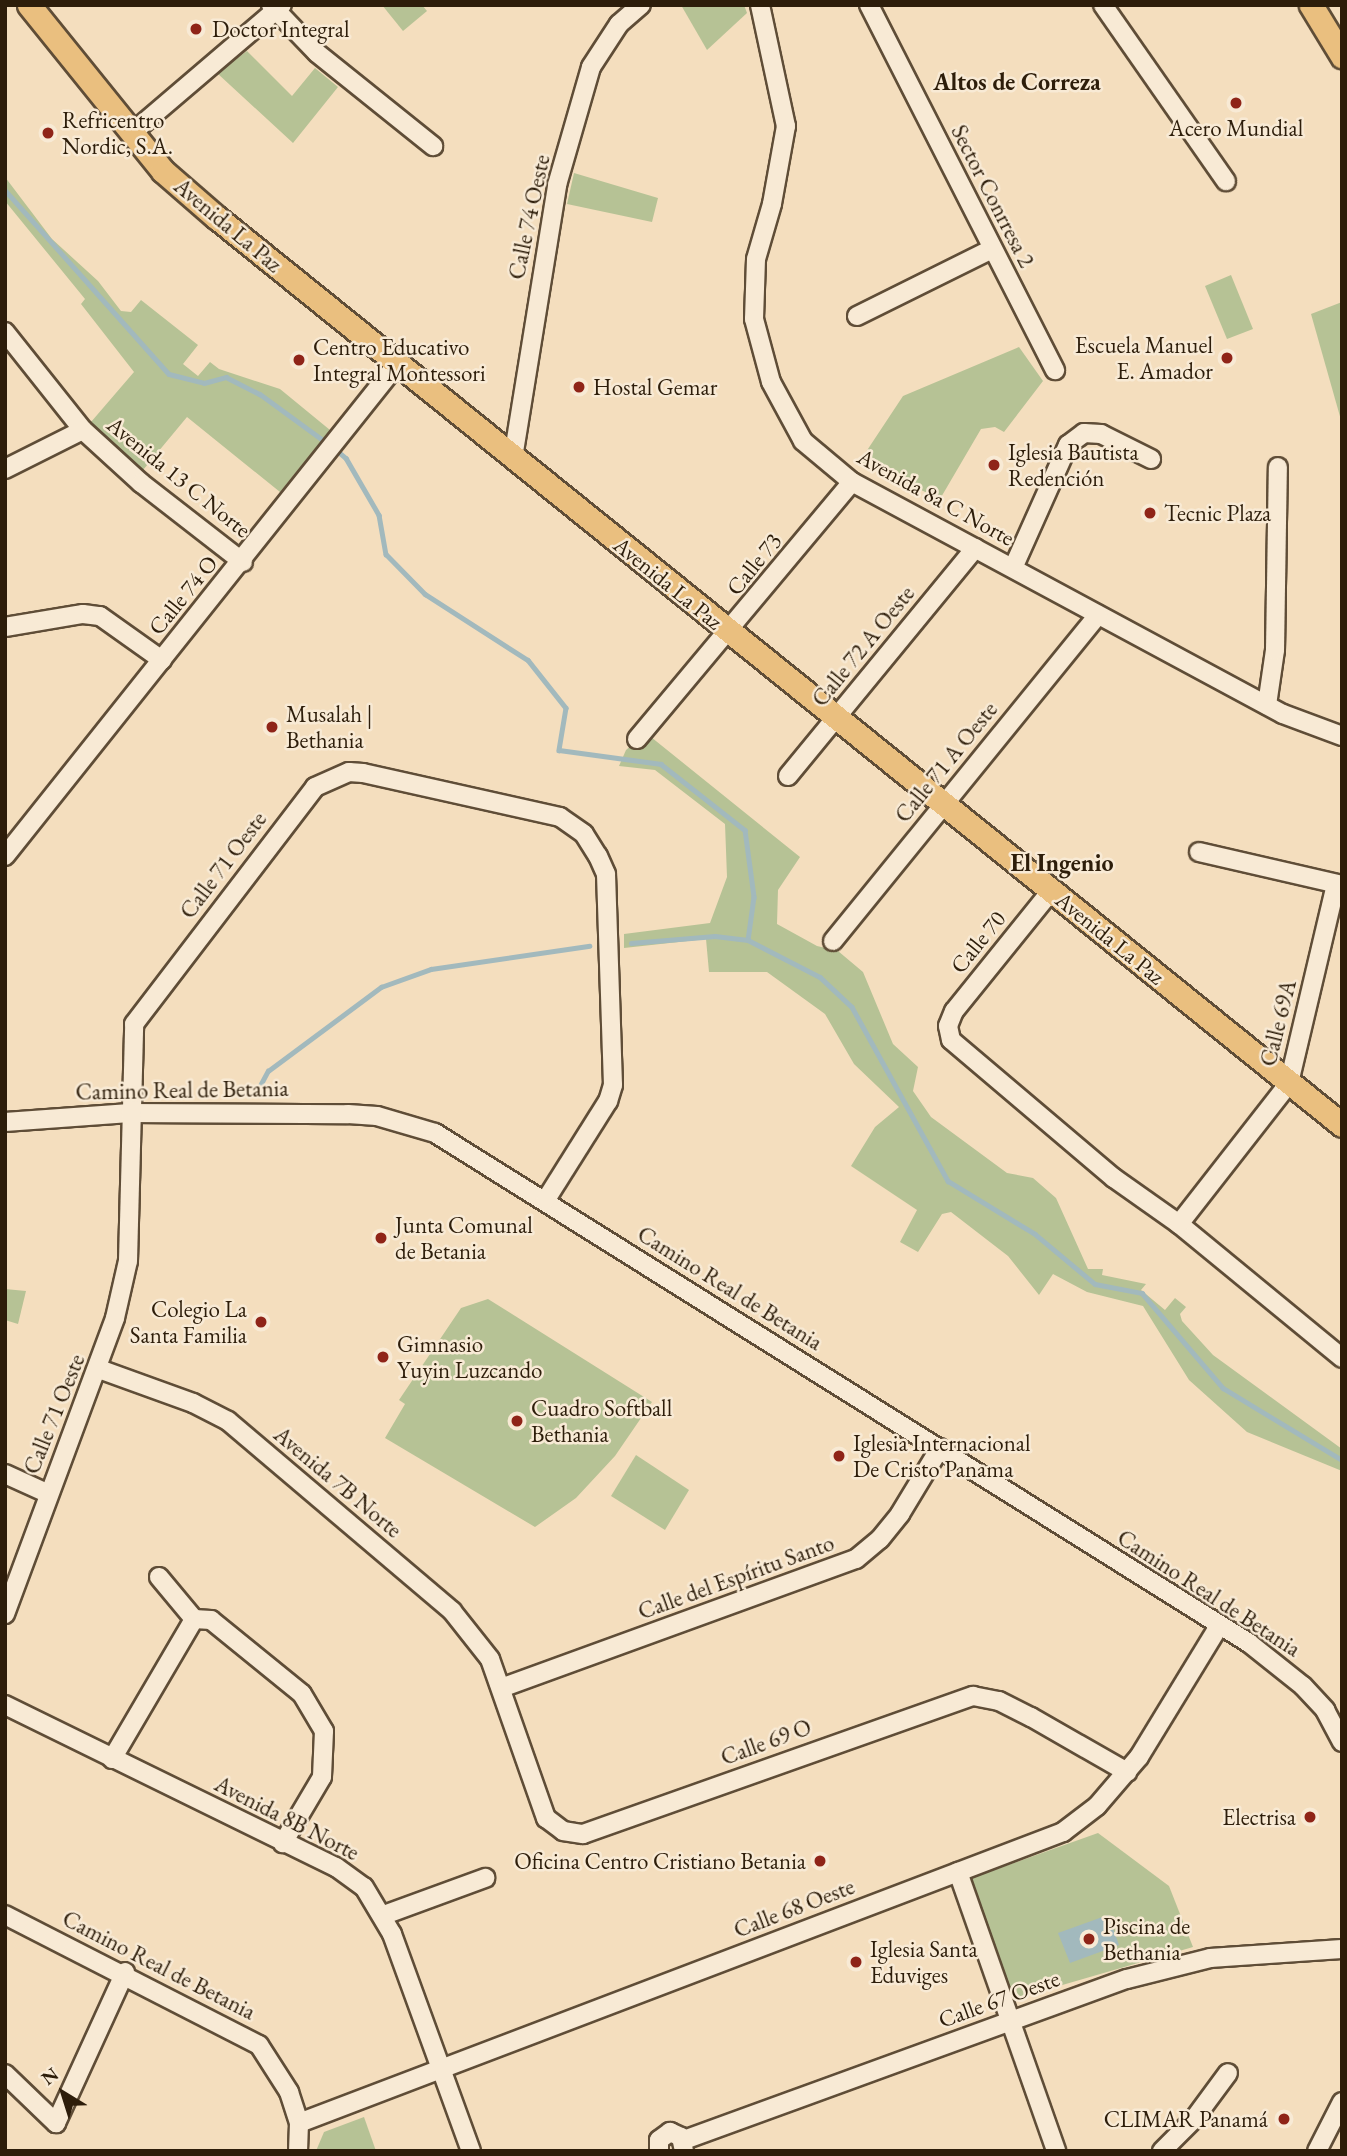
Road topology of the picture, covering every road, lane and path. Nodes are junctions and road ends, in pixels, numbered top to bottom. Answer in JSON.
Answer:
{"nodes":[{"id":1,"x":29,"y":5,"type":"edge"},
{"id":2,"x":641,"y":5,"type":"edge"},
{"id":3,"x":760,"y":5,"type":"edge"},
{"id":4,"x":869,"y":5,"type":"edge"},
{"id":5,"x":1103,"y":5,"type":"edge"},
{"id":6,"x":1311,"y":5,"type":"edge"},
{"id":7,"x":276,"y":7,"type":"edge"},
{"id":8,"x":1342,"y":56,"type":"edge"},
{"id":9,"x":132,"y":133,"type":"junction"},
{"id":10,"x":433,"y":146,"type":"dead end"},
{"id":11,"x":1226,"y":181,"type":"dead end"},
{"id":12,"x":992,"y":249,"type":"junction"},
{"id":13,"x":857,"y":317,"type":"dead end"},
{"id":14,"x":5,"y":332,"type":"edge"},
{"id":15,"x":397,"y":364,"type":"junction"},
{"id":16,"x":1055,"y":370,"type":"dead end"},
{"id":17,"x":83,"y":430,"type":"junction"},
{"id":18,"x":513,"y":458,"type":"junction"},
{"id":19,"x":1150,"y":458,"type":"dead end"},
{"id":20,"x":1278,"y":467,"type":"dead end"},
{"id":21,"x":5,"y":469,"type":"edge"},
{"id":22,"x":852,"y":482,"type":"junction"},
{"id":23,"x":975,"y":548,"type":"junction"},
{"id":24,"x":243,"y":562,"type":"junction"},
{"id":25,"x":1013,"y":568,"type":"junction"},
{"id":26,"x":1098,"y":615,"type":"junction"},
{"id":27,"x":5,"y":627,"type":"edge"},
{"id":28,"x":730,"y":632,"type":"junction"},
{"id":29,"x":162,"y":660,"type":"junction"},
{"id":30,"x":1266,"y":705,"type":"junction"},
{"id":31,"x":836,"y":718,"type":"junction"},
{"id":32,"x":1342,"y":736,"type":"edge"},
{"id":33,"x":637,"y":739,"type":"dead end"},
{"id":34,"x":788,"y":776,"type":"dead end"},
{"id":35,"x":943,"y":804,"type":"junction"},
{"id":36,"x":1199,"y":852,"type":"dead end"},
{"id":37,"x":5,"y":856,"type":"edge"},
{"id":38,"x":1339,"y":884,"type":"edge"},
{"id":39,"x":1051,"y":891,"type":"junction"},
{"id":40,"x":833,"y":941,"type":"dead end"},
{"id":41,"x":1289,"y":1083,"type":"junction"},
{"id":42,"x":130,"y":1113,"type":"junction"},
{"id":43,"x":5,"y":1122,"type":"edge"},
{"id":44,"x":1342,"y":1125,"type":"edge"},
{"id":45,"x":545,"y":1201,"type":"junction"},
{"id":46,"x":1179,"y":1224,"type":"junction"},
{"id":47,"x":1342,"y":1358,"type":"edge"},
{"id":48,"x":99,"y":1369,"type":"junction"},
{"id":49,"x":940,"y":1448,"type":"junction"},
{"id":50,"x":5,"y":1474,"type":"edge"},
{"id":51,"x":49,"y":1493,"type":"junction"},
{"id":52,"x":159,"y":1577,"type":"dead end"},
{"id":53,"x":5,"y":1614,"type":"edge"},
{"id":54,"x":194,"y":1619,"type":"junction"},
{"id":55,"x":1219,"y":1626,"type":"junction"},
{"id":56,"x":500,"y":1688,"type":"junction"},
{"id":57,"x":5,"y":1705,"type":"edge"},
{"id":58,"x":1342,"y":1742,"type":"edge"},
{"id":59,"x":112,"y":1759,"type":"junction"},
{"id":60,"x":1127,"y":1772,"type":"junction"},
{"id":61,"x":283,"y":1843,"type":"junction"},
{"id":62,"x":958,"y":1872,"type":"junction"},
{"id":63,"x":485,"y":1878,"type":"dead end"},
{"id":64,"x":5,"y":1915,"type":"edge"},
{"id":65,"x":384,"y":1915,"type":"junction"},
{"id":66,"x":1342,"y":1949,"type":"edge"},
{"id":67,"x":125,"y":1972,"type":"junction"},
{"id":68,"x":1010,"y":2021,"type":"junction"},
{"id":69,"x":444,"y":2066,"type":"junction"},
{"id":70,"x":1228,"y":2073,"type":"dead end"},
{"id":71,"x":5,"y":2074,"type":"edge"},
{"id":72,"x":1342,"y":2102,"type":"edge"},
{"id":73,"x":299,"y":2123,"type":"junction"},
{"id":74,"x":684,"y":2146,"type":"edge"},
{"id":75,"x":298,"y":2151,"type":"edge"},
{"id":76,"x":471,"y":2151,"type":"edge"},
{"id":77,"x":659,"y":2151,"type":"edge"},
{"id":78,"x":1056,"y":2151,"type":"edge"},
{"id":79,"x":1162,"y":2151,"type":"edge"},
{"id":80,"x":1318,"y":2151,"type":"edge"}],
"edges":[{"from":1,"to":9,"type":"main road","name":"Avenida La Paz"},
{"from":2,"to":18,"type":"street","name":"Calle 74 Oeste"},
{"from":3,"to":22,"type":"street","name":"Avenida 8a C Norte"},
{"from":4,"to":12,"type":"street","name":"Sector Conrresa 2"},
{"from":5,"to":11,"type":"street"},
{"from":6,"to":8,"type":"main road"},
{"from":7,"to":9,"type":"street"},
{"from":7,"to":10,"type":"street"},
{"from":9,"to":15,"type":"main road","name":"Avenida La Paz"},
{"from":12,"to":13,"type":"street"},
{"from":12,"to":16,"type":"street","name":"Sector Conrresa 2"},
{"from":14,"to":17,"type":"street","name":"Avenida 13 C Norte"},
{"from":15,"to":18,"type":"main road","name":"Avenida La Paz"},
{"from":15,"to":24,"type":"street","name":"Calle 74 O"},
{"from":17,"to":21,"type":"street"},
{"from":17,"to":24,"type":"street","name":"Avenida 13 C Norte"},
{"from":18,"to":28,"type":"main road","name":"Avenida La Paz"},
{"from":19,"to":25,"type":"street"},
{"from":20,"to":30,"type":"street"},
{"from":22,"to":23,"type":"street","name":"Avenida 8a C Norte"},
{"from":22,"to":28,"type":"street","name":"Calle 73"},
{"from":23,"to":25,"type":"street","name":"Avenida 8a C Norte"},
{"from":23,"to":31,"type":"street","name":"Calle 72 A Oeste"},
{"from":24,"to":29,"type":"street","name":"Calle 74 O"},
{"from":25,"to":26,"type":"street","name":"Avenida 8a C Norte"},
{"from":26,"to":30,"type":"street","name":"Avenida 8a C Norte"},
{"from":26,"to":35,"type":"street","name":"Calle 71 A Oeste"},
{"from":27,"to":29,"type":"street"},
{"from":28,"to":31,"type":"main road","name":"Avenida La Paz"},
{"from":28,"to":33,"type":"street","name":"Calle 73"},
{"from":29,"to":37,"type":"street","name":"Calle 74 O"},
{"from":30,"to":32,"type":"street","name":"Avenida 8a C Norte"},
{"from":31,"to":34,"type":"street","name":"Calle 72 A Oeste"},
{"from":31,"to":35,"type":"main road","name":"Avenida La Paz"},
{"from":35,"to":39,"type":"main road","name":"Avenida La Paz"},
{"from":35,"to":40,"type":"street","name":"Calle 71 A Oeste"},
{"from":36,"to":38,"type":"street"},
{"from":38,"to":41,"type":"street","name":"Calle 69A"},
{"from":39,"to":41,"type":"main road","name":"Avenida La Paz"},
{"from":39,"to":46,"type":"street","name":"Calle 70"},
{"from":41,"to":44,"type":"main road","name":"Avenida La Paz"},
{"from":41,"to":46,"type":"street","name":"Calle 69A"},
{"from":42,"to":43,"type":"street","name":"Camino Real de Betania"},
{"from":42,"to":45,"type":"street","name":"Camino Real de Betania"},
{"from":42,"to":45,"type":"street","name":"Calle 71 Oeste"},
{"from":42,"to":48,"type":"street","name":"Calle 71 Oeste"},
{"from":45,"to":49,"type":"street","name":"Camino Real de Betania"},
{"from":46,"to":47,"type":"street"},
{"from":48,"to":51,"type":"street","name":"Calle 71 Oeste"},
{"from":48,"to":56,"type":"street","name":"Avenida 7B Norte"},
{"from":49,"to":55,"type":"street","name":"Camino Real de Betania"},
{"from":49,"to":56,"type":"street","name":"Calle del Espíritu Santo"},
{"from":50,"to":51,"type":"street"},
{"from":51,"to":53,"type":"street","name":"Calle 71 Oeste"},
{"from":52,"to":54,"type":"street"},
{"from":54,"to":59,"type":"street"},
{"from":54,"to":61,"type":"street"},
{"from":55,"to":58,"type":"street","name":"Camino Real de Betania"},
{"from":55,"to":60,"type":"street","name":"Calle 68 Oeste"},
{"from":56,"to":60,"type":"street","name":"Calle 69 O"},
{"from":57,"to":59,"type":"street","name":"Avenida 8B Norte"},
{"from":59,"to":61,"type":"street","name":"Avenida 8B Norte"},
{"from":60,"to":62,"type":"street","name":"Calle 68 Oeste"},
{"from":61,"to":65,"type":"street","name":"Avenida 8B Norte"},
{"from":62,"to":68,"type":"street"},
{"from":62,"to":69,"type":"street","name":"Calle 68 Oeste"},
{"from":63,"to":65,"type":"street"},
{"from":64,"to":67,"type":"street","name":"Camino Real de Betania"},
{"from":65,"to":69,"type":"street","name":"Avenida 8B Norte"},
{"from":66,"to":68,"type":"street","name":"Calle 67 Oeste"},
{"from":67,"to":71,"type":"street"},
{"from":67,"to":73,"type":"street","name":"Camino Real de Betania"},
{"from":68,"to":74,"type":"street","name":"Calle 67 Oeste"},
{"from":68,"to":78,"type":"street"},
{"from":69,"to":73,"type":"street","name":"Calle 68 Oeste"},
{"from":69,"to":76,"type":"street","name":"Avenida 8B Norte"},
{"from":70,"to":79,"type":"street"},
{"from":72,"to":80,"type":"street"},
{"from":73,"to":75,"type":"street","name":"Camino Real de Betania"},
{"from":74,"to":77,"type":"street","name":"Calle 67 Oeste"}]}
